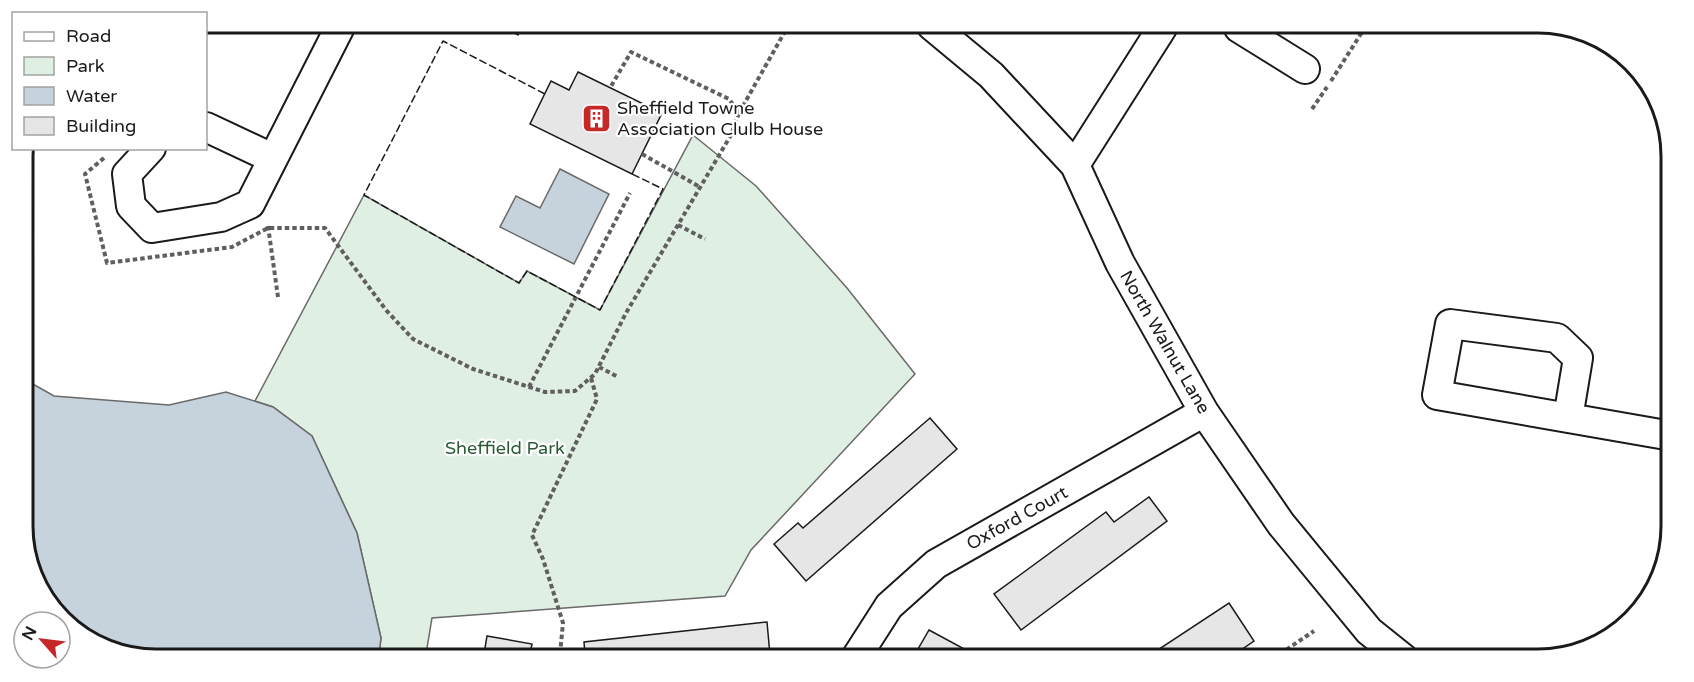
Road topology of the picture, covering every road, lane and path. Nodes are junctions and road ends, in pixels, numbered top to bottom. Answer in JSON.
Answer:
{"nodes":[{"id":1,"x":337,"y":33,"type":"edge"},
{"id":2,"x":784,"y":33,"type":"edge"},
{"id":3,"x":940,"y":33,"type":"edge"},
{"id":4,"x":1159,"y":33,"type":"edge"},
{"id":5,"x":1247,"y":33,"type":"edge"},
{"id":6,"x":1361,"y":33,"type":"edge"},
{"id":7,"x":1305,"y":69,"type":"dead end"},
{"id":8,"x":610,"y":88,"type":"dead end"},
{"id":9,"x":1312,"y":109,"type":"dead end"},
{"id":10,"x":739,"y":114,"type":"junction"},
{"id":11,"x":207,"y":127,"type":"edge"},
{"id":12,"x":149,"y":150,"type":"edge"},
{"id":13,"x":642,"y":154,"type":"dead end"},
{"id":14,"x":272,"y":158,"type":"junction"},
{"id":15,"x":1075,"y":165,"type":"junction"},
{"id":16,"x":700,"y":188,"type":"junction"},
{"id":17,"x":630,"y":193,"type":"dead end"},
{"id":18,"x":250,"y":204,"type":"junction"},
{"id":19,"x":678,"y":225,"type":"junction"},
{"id":20,"x":268,"y":228,"type":"junction"},
{"id":21,"x":705,"y":238,"type":"dead end"},
{"id":22,"x":278,"y":297,"type":"dead end"},
{"id":23,"x":599,"y":367,"type":"junction"},
{"id":24,"x":618,"y":377,"type":"dead end"},
{"id":25,"x":591,"y":378,"type":"junction"},
{"id":26,"x":529,"y":387,"type":"junction"},
{"id":27,"x":1204,"y":412,"type":"junction"},
{"id":28,"x":1568,"y":418,"type":"junction"},
{"id":29,"x":1661,"y":434,"type":"edge"},
{"id":30,"x":1314,"y":631,"type":"dead end"},
{"id":31,"x":560,"y":649,"type":"edge"},
{"id":32,"x":861,"y":649,"type":"edge"},
{"id":33,"x":1287,"y":649,"type":"edge"},
{"id":34,"x":1392,"y":649,"type":"edge"}],
"edges":[{"from":1,"to":14,"type":"street"},
{"from":2,"to":10,"type":"path"},
{"from":3,"to":15,"type":"street","name":"North Walnut Lane"},
{"from":4,"to":15,"type":"street"},
{"from":5,"to":7,"type":"street"},
{"from":6,"to":9,"type":"path"},
{"from":8,"to":10,"type":"path"},
{"from":10,"to":16,"type":"path"},
{"from":11,"to":14,"type":"street"},
{"from":12,"to":18,"type":"street"},
{"from":13,"to":16,"type":"path"},
{"from":14,"to":18,"type":"street"},
{"from":15,"to":27,"type":"street","name":"North Walnut Lane"},
{"from":16,"to":19,"type":"path"},
{"from":17,"to":26,"type":"path"},
{"from":18,"to":20,"type":"path"},
{"from":19,"to":21,"type":"path"},
{"from":19,"to":23,"type":"path"},
{"from":20,"to":22,"type":"path"},
{"from":20,"to":26,"type":"path"},
{"from":23,"to":24,"type":"path"},
{"from":23,"to":25,"type":"path"},
{"from":25,"to":26,"type":"path"},
{"from":25,"to":31,"type":"path"},
{"from":27,"to":32,"type":"street","name":"Oxford Court"},
{"from":27,"to":34,"type":"street","name":"North Walnut Lane"},
{"from":28,"to":28,"type":"street"},
{"from":28,"to":29,"type":"street"},
{"from":30,"to":33,"type":"path"}]}
